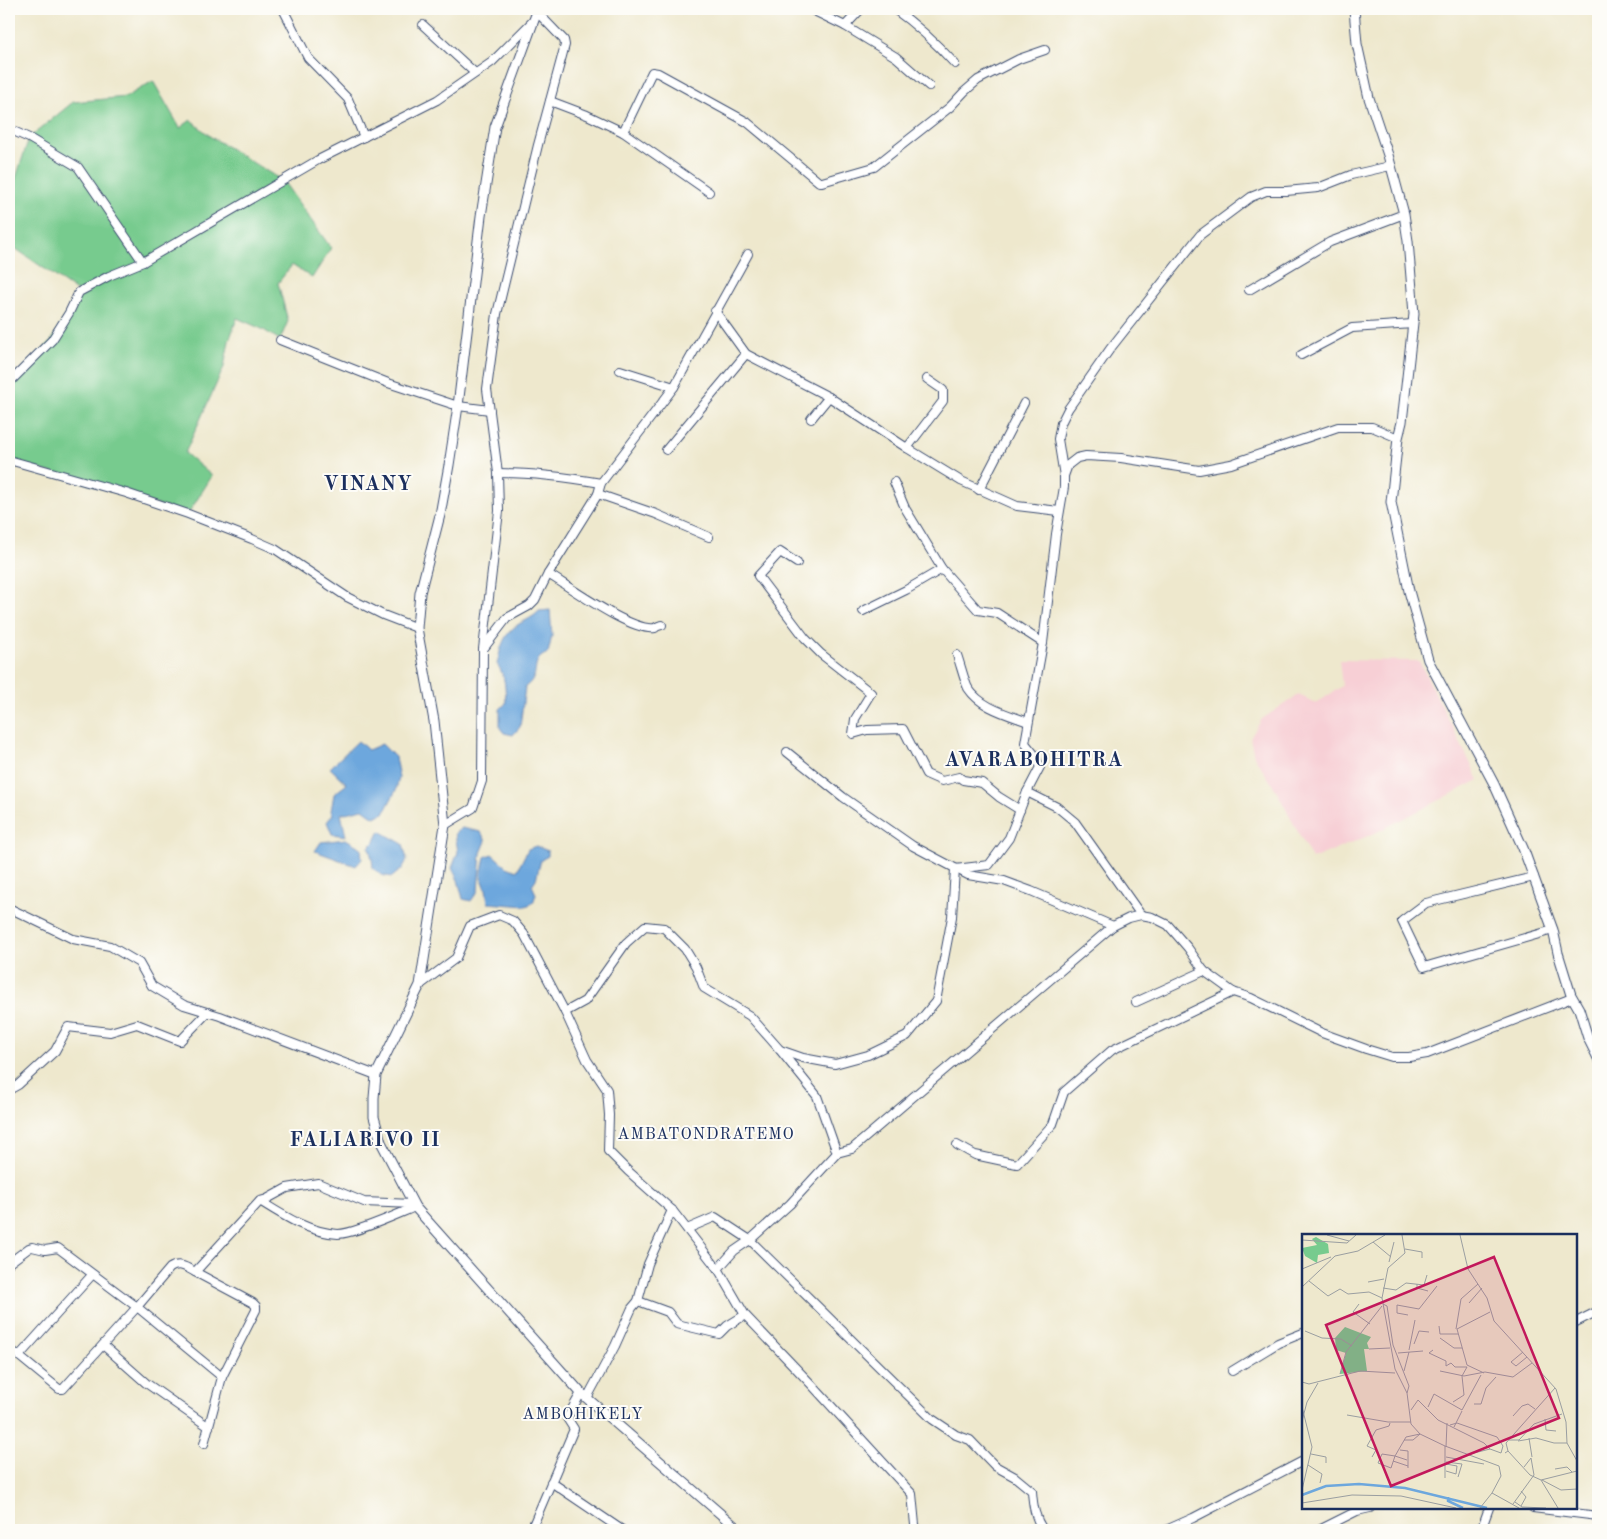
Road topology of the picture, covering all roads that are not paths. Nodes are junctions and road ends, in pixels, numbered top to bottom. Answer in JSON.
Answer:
{"nodes":[{"id":1,"x":283,"y":9,"type":"edge"},
{"id":2,"x":810,"y":9,"type":"edge"},
{"id":3,"x":862,"y":9,"type":"edge"},
{"id":4,"x":894,"y":9,"type":"edge"},
{"id":5,"x":1354,"y":9,"type":"edge"},
{"id":6,"x":536,"y":13,"type":"edge"},
{"id":7,"x":423,"y":25,"type":"dead end"},
{"id":8,"x":844,"y":26,"type":"junction"},
{"id":9,"x":1045,"y":50,"type":"dead end"},
{"id":10,"x":955,"y":64,"type":"dead end"},
{"id":11,"x":475,"y":73,"type":"junction"},
{"id":12,"x":929,"y":86,"type":"dead end"},
{"id":13,"x":550,"y":101,"type":"junction"},
{"id":14,"x":9,"y":129,"type":"edge"},
{"id":15,"x":623,"y":132,"type":"junction"},
{"id":16,"x":364,"y":137,"type":"junction"},
{"id":17,"x":1390,"y":166,"type":"junction"},
{"id":18,"x":709,"y":192,"type":"dead end"},
{"id":19,"x":1404,"y":214,"type":"junction"},
{"id":20,"x":748,"y":254,"type":"dead end"},
{"id":21,"x":143,"y":262,"type":"junction"},
{"id":22,"x":1249,"y":290,"type":"dead end"},
{"id":23,"x":716,"y":311,"type":"junction"},
{"id":24,"x":1413,"y":324,"type":"junction"},
{"id":25,"x":280,"y":340,"type":"dead end"},
{"id":26,"x":746,"y":354,"type":"junction"},
{"id":27,"x":1301,"y":355,"type":"dead end"},
{"id":28,"x":620,"y":370,"type":"dead end"},
{"id":29,"x":927,"y":379,"type":"dead end"},
{"id":30,"x":9,"y":383,"type":"edge"},
{"id":31,"x":674,"y":387,"type":"junction"},
{"id":32,"x":829,"y":397,"type":"junction"},
{"id":33,"x":1024,"y":403,"type":"dead end"},
{"id":34,"x":458,"y":406,"type":"junction"},
{"id":35,"x":490,"y":410,"type":"junction"},
{"id":36,"x":811,"y":419,"type":"dead end"},
{"id":37,"x":1398,"y":438,"type":"junction"},
{"id":38,"x":907,"y":448,"type":"junction"},
{"id":39,"x":666,"y":450,"type":"dead end"},
{"id":40,"x":9,"y":460,"type":"edge"},
{"id":41,"x":498,"y":473,"type":"junction"},
{"id":42,"x":1064,"y":476,"type":"junction"},
{"id":43,"x":894,"y":482,"type":"dead end"},
{"id":44,"x":601,"y":483,"type":"junction"},
{"id":45,"x":979,"y":490,"type":"junction"},
{"id":46,"x":598,"y":494,"type":"junction"},
{"id":47,"x":1059,"y":511,"type":"junction"},
{"id":48,"x":709,"y":537,"type":"dead end"},
{"id":49,"x":797,"y":563,"type":"dead end"},
{"id":50,"x":942,"y":569,"type":"junction"},
{"id":51,"x":548,"y":574,"type":"junction"},
{"id":52,"x":863,"y":611,"type":"dead end"},
{"id":53,"x":662,"y":625,"type":"dead end"},
{"id":54,"x":417,"y":628,"type":"junction"},
{"id":55,"x":1043,"y":643,"type":"junction"},
{"id":56,"x":483,"y":650,"type":"junction"},
{"id":57,"x":957,"y":655,"type":"dead end"},
{"id":58,"x":1028,"y":722,"type":"junction"},
{"id":59,"x":787,"y":752,"type":"dead end"},
{"id":60,"x":1027,"y":792,"type":"junction"},
{"id":61,"x":1020,"y":810,"type":"junction"},
{"id":62,"x":445,"y":825,"type":"junction"},
{"id":63,"x":955,"y":869,"type":"junction"},
{"id":64,"x":1534,"y":878,"type":"junction"},
{"id":65,"x":9,"y":908,"type":"edge"},
{"id":66,"x":1141,"y":915,"type":"junction"},
{"id":67,"x":1113,"y":926,"type":"junction"},
{"id":68,"x":1553,"y":930,"type":"junction"},
{"id":69,"x":1204,"y":971,"type":"junction"},
{"id":70,"x":420,"y":985,"type":"junction"},
{"id":71,"x":1233,"y":992,"type":"junction"},
{"id":72,"x":1572,"y":998,"type":"junction"},
{"id":73,"x":1136,"y":1002,"type":"dead end"},
{"id":74,"x":208,"y":1012,"type":"junction"},
{"id":75,"x":565,"y":1012,"type":"junction"},
{"id":76,"x":780,"y":1050,"type":"junction"},
{"id":77,"x":1598,"y":1058,"type":"edge"},
{"id":78,"x":376,"y":1075,"type":"junction"},
{"id":79,"x":9,"y":1090,"type":"edge"},
{"id":80,"x":956,"y":1145,"type":"dead end"},
{"id":81,"x":837,"y":1153,"type":"junction"},
{"id":82,"x":260,"y":1201,"type":"junction"},
{"id":83,"x":414,"y":1205,"type":"junction"},
{"id":84,"x":672,"y":1210,"type":"junction"},
{"id":85,"x":687,"y":1229,"type":"junction"},
{"id":86,"x":750,"y":1240,"type":"junction"},
{"id":87,"x":9,"y":1263,"type":"edge"},
{"id":88,"x":718,"y":1269,"type":"junction"},
{"id":89,"x":195,"y":1272,"type":"junction"},
{"id":90,"x":92,"y":1275,"type":"junction"},
{"id":91,"x":638,"y":1301,"type":"junction"},
{"id":92,"x":137,"y":1307,"type":"junction"},
{"id":93,"x":1598,"y":1311,"type":"edge"},
{"id":94,"x":745,"y":1315,"type":"junction"},
{"id":95,"x":1577,"y":1322,"type":"edge"},
{"id":96,"x":1302,"y":1333,"type":"edge"},
{"id":97,"x":103,"y":1345,"type":"junction"},
{"id":98,"x":9,"y":1348,"type":"edge"},
{"id":99,"x":19,"y":1356,"type":"junction"},
{"id":100,"x":1232,"y":1371,"type":"dead end"},
{"id":101,"x":222,"y":1376,"type":"junction"},
{"id":102,"x":584,"y":1396,"type":"junction"},
{"id":103,"x":209,"y":1427,"type":"junction"},
{"id":104,"x":204,"y":1444,"type":"dead end"},
{"id":105,"x":1302,"y":1462,"type":"edge"},
{"id":106,"x":551,"y":1482,"type":"junction"},
{"id":107,"x":1367,"y":1509,"type":"edge"},
{"id":108,"x":1489,"y":1509,"type":"edge"},
{"id":109,"x":1540,"y":1509,"type":"edge"},
{"id":110,"x":1598,"y":1516,"type":"edge"},
{"id":111,"x":532,"y":1528,"type":"edge"},
{"id":112,"x":543,"y":1530,"type":"edge"},
{"id":113,"x":622,"y":1530,"type":"edge"},
{"id":114,"x":738,"y":1530,"type":"edge"},
{"id":115,"x":918,"y":1530,"type":"edge"},
{"id":116,"x":1043,"y":1530,"type":"edge"},
{"id":117,"x":1166,"y":1530,"type":"edge"},
{"id":118,"x":1318,"y":1530,"type":"edge"},
{"id":119,"x":1481,"y":1530,"type":"edge"}],
"edges":[{"from":1,"to":16,"type":"street"},
{"from":2,"to":8,"type":"street"},
{"from":3,"to":8,"type":"street"},
{"from":4,"to":10,"type":"street"},
{"from":5,"to":17,"type":"street"},
{"from":6,"to":11,"type":"street"},
{"from":6,"to":13,"type":"street"},
{"from":6,"to":34,"type":"street"},
{"from":7,"to":11,"type":"street"},
{"from":8,"to":12,"type":"street"},
{"from":9,"to":15,"type":"street"},
{"from":11,"to":16,"type":"street"},
{"from":13,"to":15,"type":"street"},
{"from":13,"to":35,"type":"street"},
{"from":14,"to":21,"type":"street"},
{"from":15,"to":18,"type":"street"},
{"from":16,"to":21,"type":"street"},
{"from":17,"to":19,"type":"street"},
{"from":17,"to":42,"type":"street"},
{"from":19,"to":22,"type":"street"},
{"from":19,"to":24,"type":"street"},
{"from":20,"to":23,"type":"street"},
{"from":21,"to":30,"type":"street"},
{"from":23,"to":26,"type":"street"},
{"from":23,"to":31,"type":"street"},
{"from":24,"to":27,"type":"street"},
{"from":24,"to":37,"type":"street"},
{"from":25,"to":34,"type":"street"},
{"from":26,"to":32,"type":"street"},
{"from":26,"to":39,"type":"street"},
{"from":28,"to":31,"type":"street"},
{"from":29,"to":38,"type":"street"},
{"from":31,"to":44,"type":"street"},
{"from":32,"to":36,"type":"street"},
{"from":32,"to":38,"type":"street"},
{"from":33,"to":45,"type":"street"},
{"from":34,"to":35,"type":"street"},
{"from":34,"to":54,"type":"street"},
{"from":35,"to":41,"type":"street"},
{"from":37,"to":42,"type":"street"},
{"from":37,"to":64,"type":"street"},
{"from":38,"to":45,"type":"street"},
{"from":40,"to":54,"type":"street"},
{"from":41,"to":44,"type":"street"},
{"from":41,"to":56,"type":"street"},
{"from":42,"to":47,"type":"street"},
{"from":43,"to":50,"type":"street"},
{"from":44,"to":46,"type":"street"},
{"from":45,"to":47,"type":"street"},
{"from":46,"to":48,"type":"street"},
{"from":46,"to":51,"type":"street"},
{"from":47,"to":55,"type":"street"},
{"from":49,"to":61,"type":"street"},
{"from":50,"to":52,"type":"street"},
{"from":50,"to":55,"type":"street"},
{"from":51,"to":53,"type":"street"},
{"from":51,"to":56,"type":"street"},
{"from":54,"to":62,"type":"street"},
{"from":55,"to":58,"type":"street"},
{"from":56,"to":62,"type":"street"},
{"from":57,"to":58,"type":"street"},
{"from":58,"to":60,"type":"street"},
{"from":59,"to":63,"type":"street"},
{"from":60,"to":61,"type":"street"},
{"from":60,"to":66,"type":"street"},
{"from":61,"to":63,"type":"street"},
{"from":62,"to":70,"type":"street"},
{"from":63,"to":67,"type":"street"},
{"from":63,"to":76,"type":"street"},
{"from":64,"to":68,"type":"street"},
{"from":64,"to":68,"type":"street"},
{"from":65,"to":74,"type":"street"},
{"from":66,"to":67,"type":"street"},
{"from":66,"to":69,"type":"street"},
{"from":67,"to":81,"type":"street"},
{"from":68,"to":72,"type":"street"},
{"from":69,"to":71,"type":"street"},
{"from":69,"to":73,"type":"street"},
{"from":70,"to":75,"type":"street"},
{"from":70,"to":78,"type":"street"},
{"from":71,"to":72,"type":"street"},
{"from":71,"to":80,"type":"street"},
{"from":72,"to":77,"type":"street"},
{"from":74,"to":78,"type":"street"},
{"from":74,"to":79,"type":"street"},
{"from":75,"to":76,"type":"street"},
{"from":75,"to":84,"type":"street"},
{"from":76,"to":81,"type":"street"},
{"from":78,"to":83,"type":"street"},
{"from":81,"to":86,"type":"street"},
{"from":82,"to":83,"type":"street"},
{"from":82,"to":83,"type":"street"},
{"from":82,"to":89,"type":"street"},
{"from":83,"to":102,"type":"street"},
{"from":84,"to":85,"type":"street"},
{"from":84,"to":91,"type":"street"},
{"from":85,"to":86,"type":"street"},
{"from":85,"to":88,"type":"street"},
{"from":86,"to":88,"type":"street"},
{"from":86,"to":116,"type":"street"},
{"from":87,"to":90,"type":"street"},
{"from":88,"to":94,"type":"street"},
{"from":89,"to":92,"type":"street"},
{"from":89,"to":101,"type":"street"},
{"from":90,"to":92,"type":"street"},
{"from":90,"to":99,"type":"street"},
{"from":91,"to":94,"type":"street"},
{"from":91,"to":102,"type":"street"},
{"from":92,"to":97,"type":"street"},
{"from":92,"to":101,"type":"street"},
{"from":93,"to":95,"type":"street"},
{"from":94,"to":115,"type":"street"},
{"from":96,"to":100,"type":"street"},
{"from":97,"to":99,"type":"street"},
{"from":97,"to":103,"type":"street"},
{"from":98,"to":99,"type":"street"},
{"from":101,"to":103,"type":"street"},
{"from":102,"to":106,"type":"street"},
{"from":102,"to":114,"type":"street"},
{"from":103,"to":104,"type":"street"},
{"from":105,"to":117,"type":"street"},
{"from":106,"to":111,"type":"street"},
{"from":106,"to":113,"type":"street"},
{"from":107,"to":118,"type":"street"},
{"from":108,"to":119,"type":"street"},
{"from":109,"to":110,"type":"street"},
{"from":111,"to":112,"type":"street"}]}
